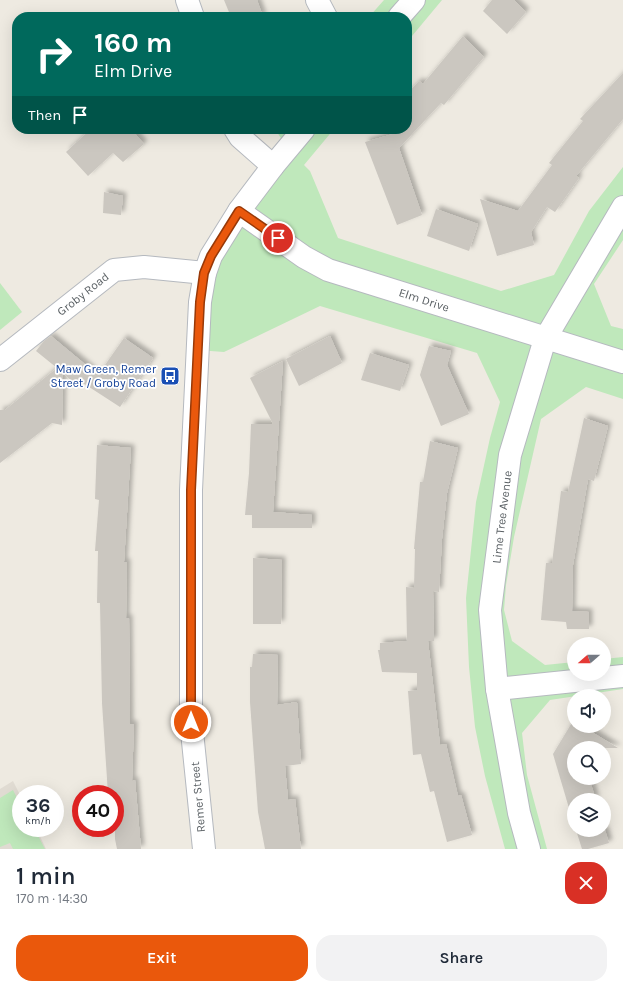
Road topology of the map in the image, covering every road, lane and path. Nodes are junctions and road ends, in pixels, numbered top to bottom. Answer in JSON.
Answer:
{"nodes":[{"id":1,"x":187,"y":0,"type":"edge"},
{"id":2,"x":317,"y":0,"type":"edge"},
{"id":3,"x":414,"y":0,"type":"edge"},
{"id":4,"x":191,"y":12,"type":"edge"},
{"id":5,"x":323,"y":12,"type":"edge"},
{"id":6,"x":403,"y":12,"type":"edge"},
{"id":7,"x":238,"y":134,"type":"edge"},
{"id":8,"x":300,"y":134,"type":"edge"},
{"id":9,"x":273,"y":166,"type":"junction"},
{"id":10,"x":623,"y":207,"type":"edge"},
{"id":11,"x":239,"y":211,"type":"junction"},
{"id":12,"x":204,"y":273,"type":"junction"},
{"id":13,"x":545,"y":339,"type":"junction"},
{"id":14,"x":0,"y":360,"type":"edge"},
{"id":15,"x":623,"y":362,"type":"edge"},
{"id":16,"x":623,"y":676,"type":"edge"},
{"id":17,"x":497,"y":689,"type":"junction"},
{"id":18,"x":204,"y":849,"type":"edge"},
{"id":19,"x":529,"y":849,"type":"edge"}],
"edges":[{"from":1,"to":4,"type":"street"},
{"from":2,"to":5,"type":"street"},
{"from":3,"to":6,"type":"street"},
{"from":7,"to":9,"type":"street"},
{"from":8,"to":9,"type":"street","name":"Remer Street"},
{"from":9,"to":11,"type":"street","name":"Remer Street"},
{"from":10,"to":13,"type":"street","name":"Lime Tree Avenue"},
{"from":11,"to":12,"type":"street","name":"Remer Street"},
{"from":11,"to":13,"type":"street","name":"Elm Drive"},
{"from":12,"to":14,"type":"street","name":"Groby Road"},
{"from":12,"to":18,"type":"street","name":"Remer Street"},
{"from":13,"to":15,"type":"street","name":"Elm Drive"},
{"from":13,"to":17,"type":"street","name":"Lime Tree Avenue"},
{"from":16,"to":17,"type":"street"},
{"from":17,"to":19,"type":"street","name":"Lime Tree Avenue"}]}
